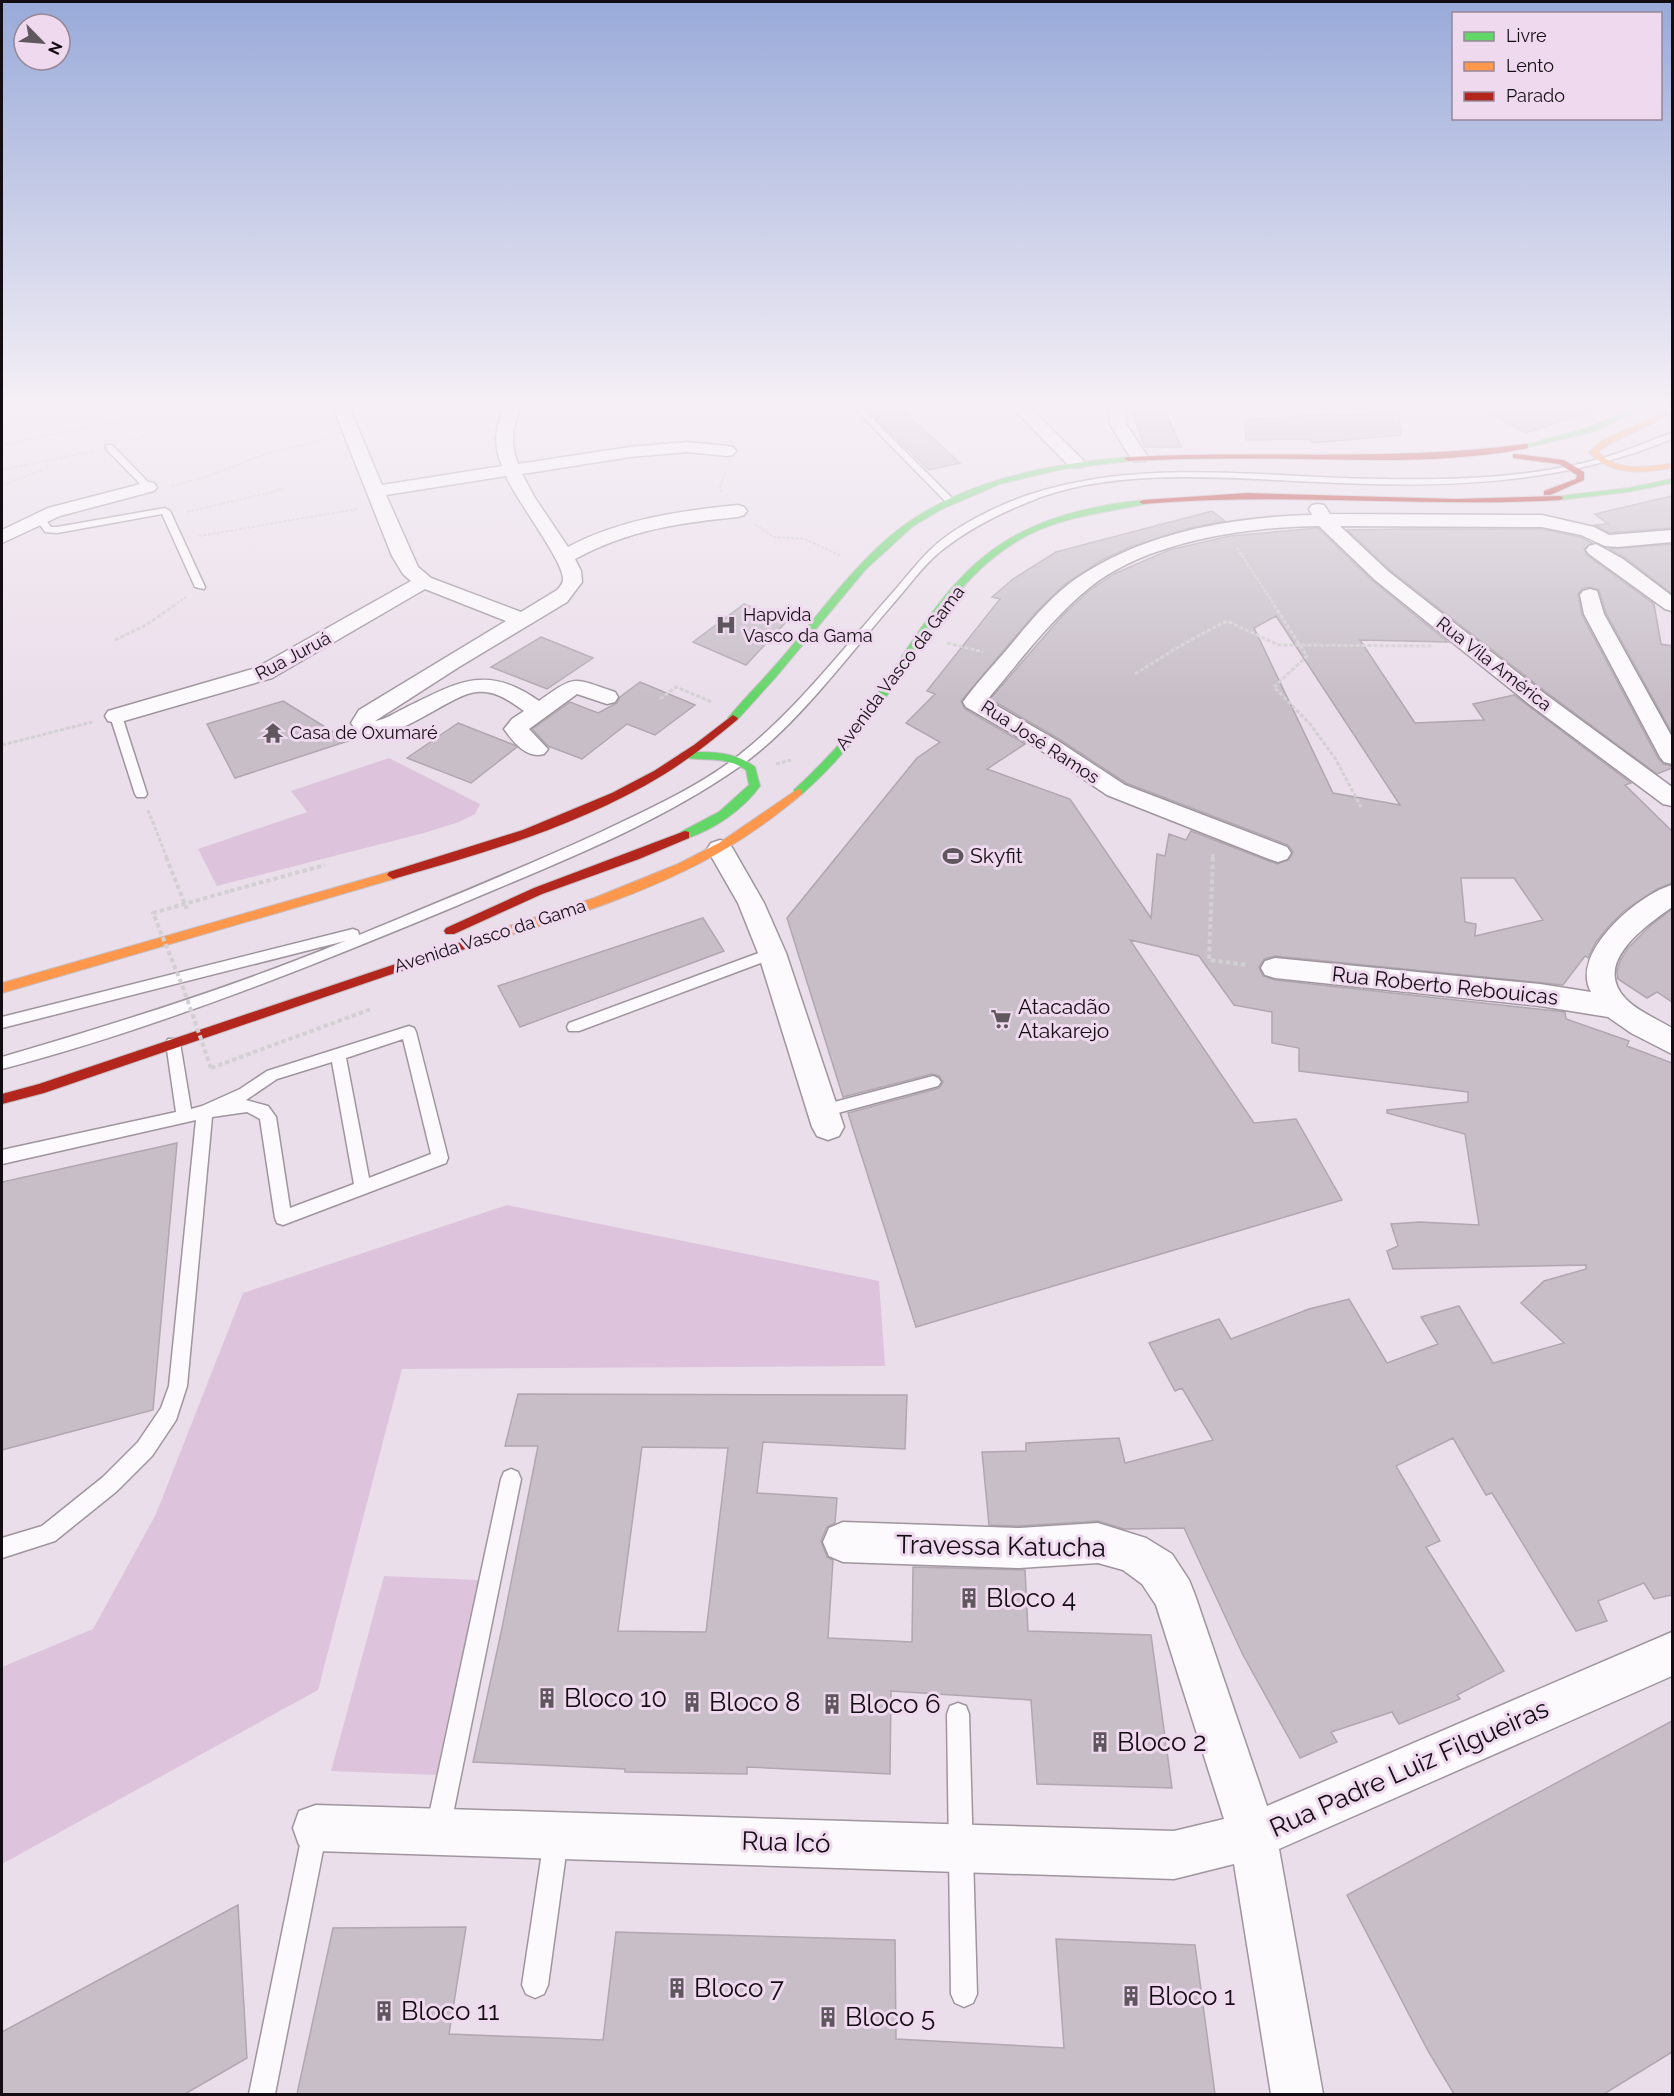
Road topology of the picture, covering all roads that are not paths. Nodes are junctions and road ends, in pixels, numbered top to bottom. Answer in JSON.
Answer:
{"nodes":[{"id":1,"x":80,"y":505,"type":"edge"},
{"id":2,"x":382,"y":505,"type":"edge"},
{"id":3,"x":531,"y":505,"type":"edge"},
{"id":4,"x":943,"y":505,"type":"edge"},
{"id":5,"x":1009,"y":505,"type":"edge"},
{"id":6,"x":1122,"y":505,"type":"edge"},
{"id":7,"x":1316,"y":505,"type":"edge"},
{"id":8,"x":738,"y":511,"type":"road end"},
{"id":9,"x":40,"y":518,"type":"junction"},
{"id":10,"x":1324,"y":520,"type":"junction"},
{"id":11,"x":1672,"y":536,"type":"edge"},
{"id":12,"x":2,"y":537,"type":"edge"},
{"id":13,"x":1596,"y":550,"type":"dead end"},
{"id":14,"x":564,"y":557,"type":"junction"},
{"id":15,"x":424,"y":582,"type":"junction"},
{"id":16,"x":200,"y":587,"type":"road end"},
{"id":17,"x":1590,"y":595,"type":"dead end"},
{"id":18,"x":1672,"y":605,"type":"edge"},
{"id":19,"x":522,"y":620,"type":"junction"},
{"id":20,"x":607,"y":697,"type":"dead end"},
{"id":21,"x":538,"y":711,"type":"junction"},
{"id":22,"x":116,"y":716,"type":"joint"},
{"id":23,"x":536,"y":749,"type":"dead end"},
{"id":24,"x":685,"y":755,"type":"junction"},
{"id":25,"x":1672,"y":757,"type":"edge"},
{"id":26,"x":738,"y":762,"type":"junction"},
{"id":27,"x":1662,"y":779,"type":"edge"},
{"id":28,"x":141,"y":794,"type":"road end"},
{"id":29,"x":1672,"y":798,"type":"edge"},
{"id":30,"x":720,"y":849,"type":"junction"},
{"id":31,"x":1278,"y":853,"type":"dead end"},
{"id":32,"x":1672,"y":894,"type":"edge"},
{"id":33,"x":422,"y":913,"type":"junction"},
{"id":34,"x":772,"y":953,"type":"junction"},
{"id":35,"x":1275,"y":968,"type":"road end"},
{"id":36,"x":345,"y":984,"type":"junction"},
{"id":37,"x":2,"y":988,"type":"edge"},
{"id":38,"x":1615,"y":1007,"type":"junction"},
{"id":39,"x":2,"y":1022,"type":"edge"},
{"id":40,"x":574,"y":1027,"type":"dead end"},
{"id":41,"x":1672,"y":1042,"type":"edge"},
{"id":42,"x":173,"y":1043,"type":"junction"},
{"id":43,"x":338,"y":1055,"type":"junction"},
{"id":44,"x":2,"y":1063,"type":"edge"},
{"id":45,"x":933,"y":1082,"type":"dead end"},
{"id":46,"x":2,"y":1101,"type":"edge"},
{"id":47,"x":205,"y":1112,"type":"junction"},
{"id":48,"x":184,"y":1116,"type":"junction"},
{"id":49,"x":825,"y":1119,"type":"joint"},
{"id":50,"x":2,"y":1157,"type":"edge"},
{"id":51,"x":363,"y":1188,"type":"junction"},
{"id":52,"x":511,"y":1479,"type":"dead end"},
{"id":53,"x":843,"y":1542,"type":"dead end"},
{"id":54,"x":2,"y":1548,"type":"edge"},
{"id":55,"x":1672,"y":1654,"type":"edge"},
{"id":56,"x":958,"y":1714,"type":"dead end"},
{"id":57,"x":316,"y":1828,"type":"joint"},
{"id":58,"x":438,"y":1830,"type":"junction"},
{"id":59,"x":557,"y":1835,"type":"junction"},
{"id":60,"x":1254,"y":1836,"type":"junction"},
{"id":61,"x":961,"y":1848,"type":"junction"},
{"id":62,"x":535,"y":1985,"type":"dead end"},
{"id":63,"x":964,"y":1994,"type":"dead end"},
{"id":64,"x":262,"y":2094,"type":"edge"},
{"id":65,"x":1297,"y":2094,"type":"edge"}],
"edges":[{"from":1,"to":9,"type":"street"},
{"from":2,"to":15,"type":"street"},
{"from":3,"to":14,"type":"street"},
{"from":4,"to":24,"type":"main road"},
{"from":5,"to":26,"type":"lane"},
{"from":6,"to":30,"type":"main road","name":"Avenida Vasco da Gama"},
{"from":7,"to":10,"type":"street","name":"Rua Vila América"},
{"from":8,"to":14,"type":"street"},
{"from":9,"to":12,"type":"street"},
{"from":9,"to":16,"type":"lane"},
{"from":10,"to":11,"type":"street","name":"Rua José Ramos"},
{"from":10,"to":27,"type":"street","name":"Rua Vila América"},
{"from":10,"to":31,"type":"street","name":"Rua José Ramos"},
{"from":13,"to":18,"type":"street"},
{"from":14,"to":19,"type":"street"},
{"from":15,"to":19,"type":"street"},
{"from":15,"to":22,"type":"street","name":"Rua Juruá"},
{"from":17,"to":25,"type":"street"},
{"from":19,"to":21,"type":"street"},
{"from":20,"to":21,"type":"street"},
{"from":21,"to":23,"type":"street"},
{"from":22,"to":28,"type":"lane"},
{"from":24,"to":26,"type":"main road"},
{"from":24,"to":37,"type":"main road"},
{"from":26,"to":33,"type":"lane"},
{"from":26,"to":36,"type":"main road"},
{"from":27,"to":29,"type":"street","name":"Rua Vila América"},
{"from":30,"to":34,"type":"street"},
{"from":30,"to":36,"type":"main road","name":"Avenida Vasco da Gama"},
{"from":32,"to":38,"type":"street"},
{"from":33,"to":39,"type":"lane"},
{"from":33,"to":44,"type":"lane"},
{"from":34,"to":40,"type":"lane"},
{"from":34,"to":49,"type":"street"},
{"from":35,"to":38,"type":"street","name":"Rua Roberto Rebouicas"},
{"from":36,"to":42,"type":"main road","name":"Avenida Vasco da Gama"},
{"from":38,"to":41,"type":"street"},
{"from":42,"to":46,"type":"main road","name":"Avenida Vasco da Gama"},
{"from":42,"to":48,"type":"lane"},
{"from":43,"to":47,"type":"lane"},
{"from":43,"to":51,"type":"lane"},
{"from":43,"to":51,"type":"lane"},
{"from":45,"to":49,"type":"lane"},
{"from":47,"to":48,"type":"lane"},
{"from":47,"to":51,"type":"lane"},
{"from":47,"to":54,"type":"lane"},
{"from":48,"to":50,"type":"lane"},
{"from":52,"to":58,"type":"lane"},
{"from":53,"to":60,"type":"street","name":"Travessa Katucha"},
{"from":55,"to":60,"type":"street","name":"Rua Padre Luiz Filgueiras"},
{"from":56,"to":61,"type":"lane"},
{"from":57,"to":58,"type":"street","name":"Rua Icó"},
{"from":57,"to":64,"type":"lane"},
{"from":58,"to":59,"type":"street","name":"Rua Icó"},
{"from":59,"to":61,"type":"street","name":"Rua Icó"},
{"from":59,"to":62,"type":"lane"},
{"from":60,"to":61,"type":"street","name":"Rua Icó"},
{"from":60,"to":65,"type":"street","name":"Rua Padre Luiz Filgueiras"},
{"from":61,"to":63,"type":"lane"}]}
